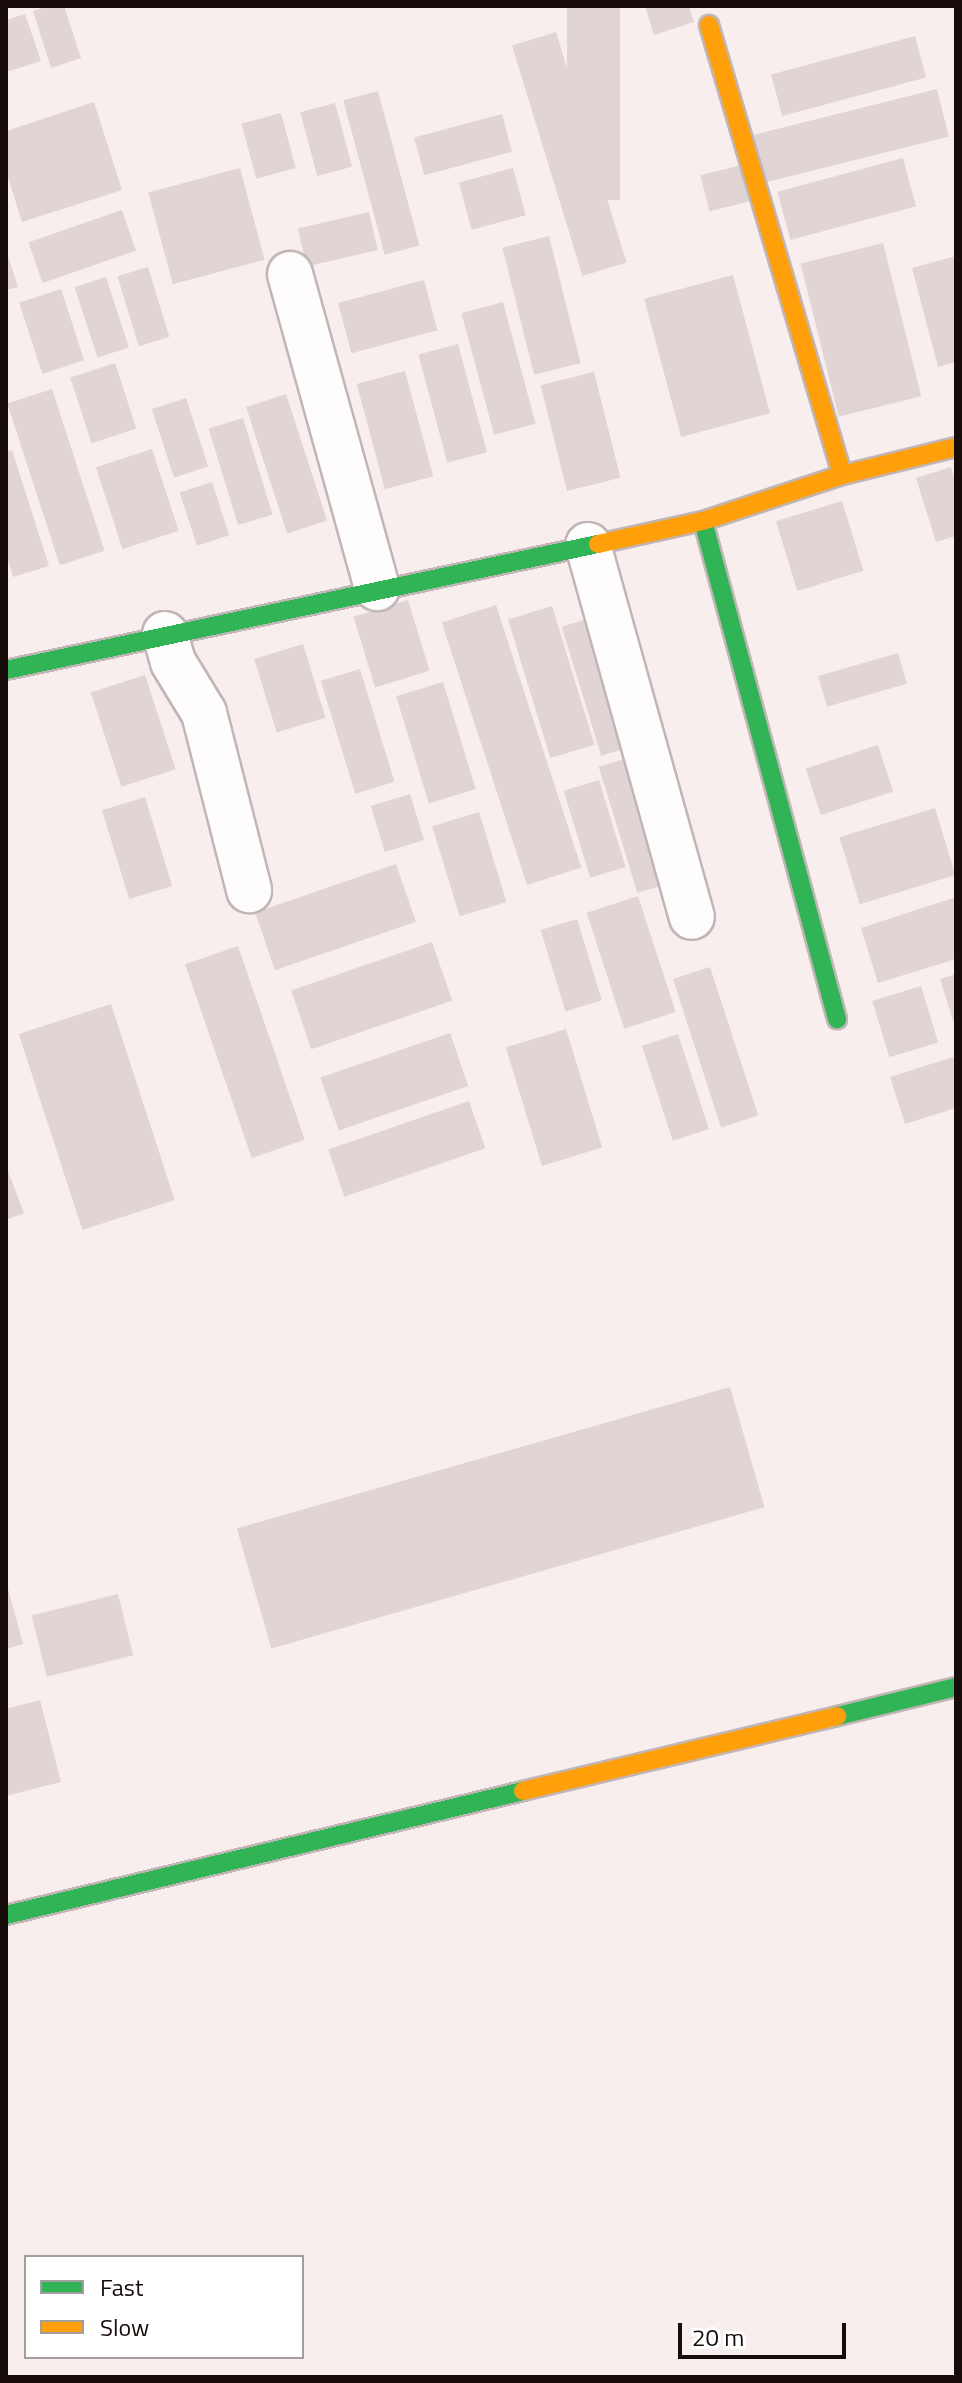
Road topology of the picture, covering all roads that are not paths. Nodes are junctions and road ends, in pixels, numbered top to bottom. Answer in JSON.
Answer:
{"nodes":[{"id":1,"x":709,"y":25,"type":"dead end"},
{"id":2,"x":290,"y":274,"type":"dead end"},
{"id":3,"x":956,"y":447,"type":"edge"},
{"id":4,"x":842,"y":475,"type":"junction"},
{"id":5,"x":703,"y":521,"type":"junction"},
{"id":6,"x":588,"y":545,"type":"junction"},
{"id":7,"x":377,"y":588,"type":"junction"},
{"id":8,"x":165,"y":634,"type":"junction"},
{"id":9,"x":6,"y":670,"type":"edge"},
{"id":10,"x":249,"y":890,"type":"dead end"},
{"id":11,"x":692,"y":917,"type":"dead end"},
{"id":12,"x":837,"y":1019,"type":"dead end"},
{"id":13,"x":956,"y":1687,"type":"edge"},
{"id":14,"x":6,"y":1915,"type":"edge"}],
"edges":[{"from":1,"to":4,"type":"street"},
{"from":2,"to":7,"type":"street"},
{"from":3,"to":4,"type":"street"},
{"from":4,"to":5,"type":"street"},
{"from":5,"to":6,"type":"street"},
{"from":5,"to":12,"type":"street"},
{"from":6,"to":7,"type":"street"},
{"from":6,"to":11,"type":"street"},
{"from":7,"to":8,"type":"street"},
{"from":8,"to":9,"type":"street"},
{"from":8,"to":10,"type":"street"},
{"from":13,"to":14,"type":"street"}]}
